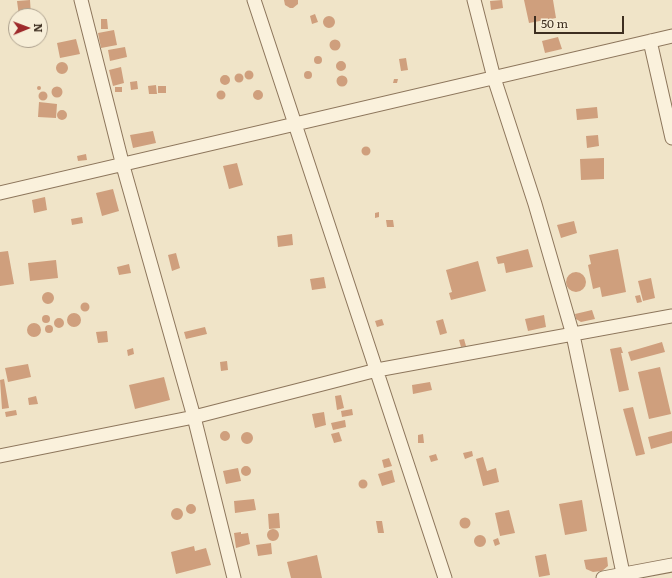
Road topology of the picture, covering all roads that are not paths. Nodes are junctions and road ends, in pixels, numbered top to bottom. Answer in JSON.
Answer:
{"nodes":[{"id":1,"x":81,"y":0,"type":"edge"},
{"id":2,"x":254,"y":0,"type":"edge"},
{"id":3,"x":474,"y":0,"type":"edge"},
{"id":4,"x":672,"y":36,"type":"edge"},
{"id":5,"x":650,"y":41,"type":"junction"},
{"id":6,"x":494,"y":78,"type":"junction"},
{"id":7,"x":296,"y":125,"type":"junction"},
{"id":8,"x":672,"y":138,"type":"edge"},
{"id":9,"x":123,"y":166,"type":"junction"},
{"id":10,"x":0,"y":193,"type":"edge"},
{"id":11,"x":672,"y":316,"type":"edge"},
{"id":12,"x":573,"y":335,"type":"junction"},
{"id":13,"x":377,"y":370,"type":"junction"},
{"id":14,"x":194,"y":417,"type":"junction"},
{"id":15,"x":0,"y":456,"type":"edge"},
{"id":16,"x":672,"y":565,"type":"edge"},
{"id":17,"x":623,"y":576,"type":"edge"},
{"id":18,"x":234,"y":578,"type":"edge"},
{"id":19,"x":445,"y":578,"type":"edge"},
{"id":20,"x":603,"y":578,"type":"edge"}],
"edges":[{"from":1,"to":9,"type":"street"},
{"from":2,"to":7,"type":"street"},
{"from":3,"to":6,"type":"street"},
{"from":4,"to":5,"type":"street"},
{"from":5,"to":6,"type":"street"},
{"from":5,"to":8,"type":"street"},
{"from":6,"to":7,"type":"street"},
{"from":6,"to":12,"type":"street"},
{"from":7,"to":9,"type":"street"},
{"from":7,"to":13,"type":"street"},
{"from":9,"to":10,"type":"street"},
{"from":9,"to":14,"type":"street"},
{"from":11,"to":12,"type":"street"},
{"from":12,"to":13,"type":"street"},
{"from":12,"to":17,"type":"street"},
{"from":13,"to":14,"type":"street"},
{"from":13,"to":19,"type":"street"},
{"from":14,"to":15,"type":"street"},
{"from":14,"to":18,"type":"street"},
{"from":16,"to":17,"type":"street"},
{"from":17,"to":20,"type":"street"}]}
